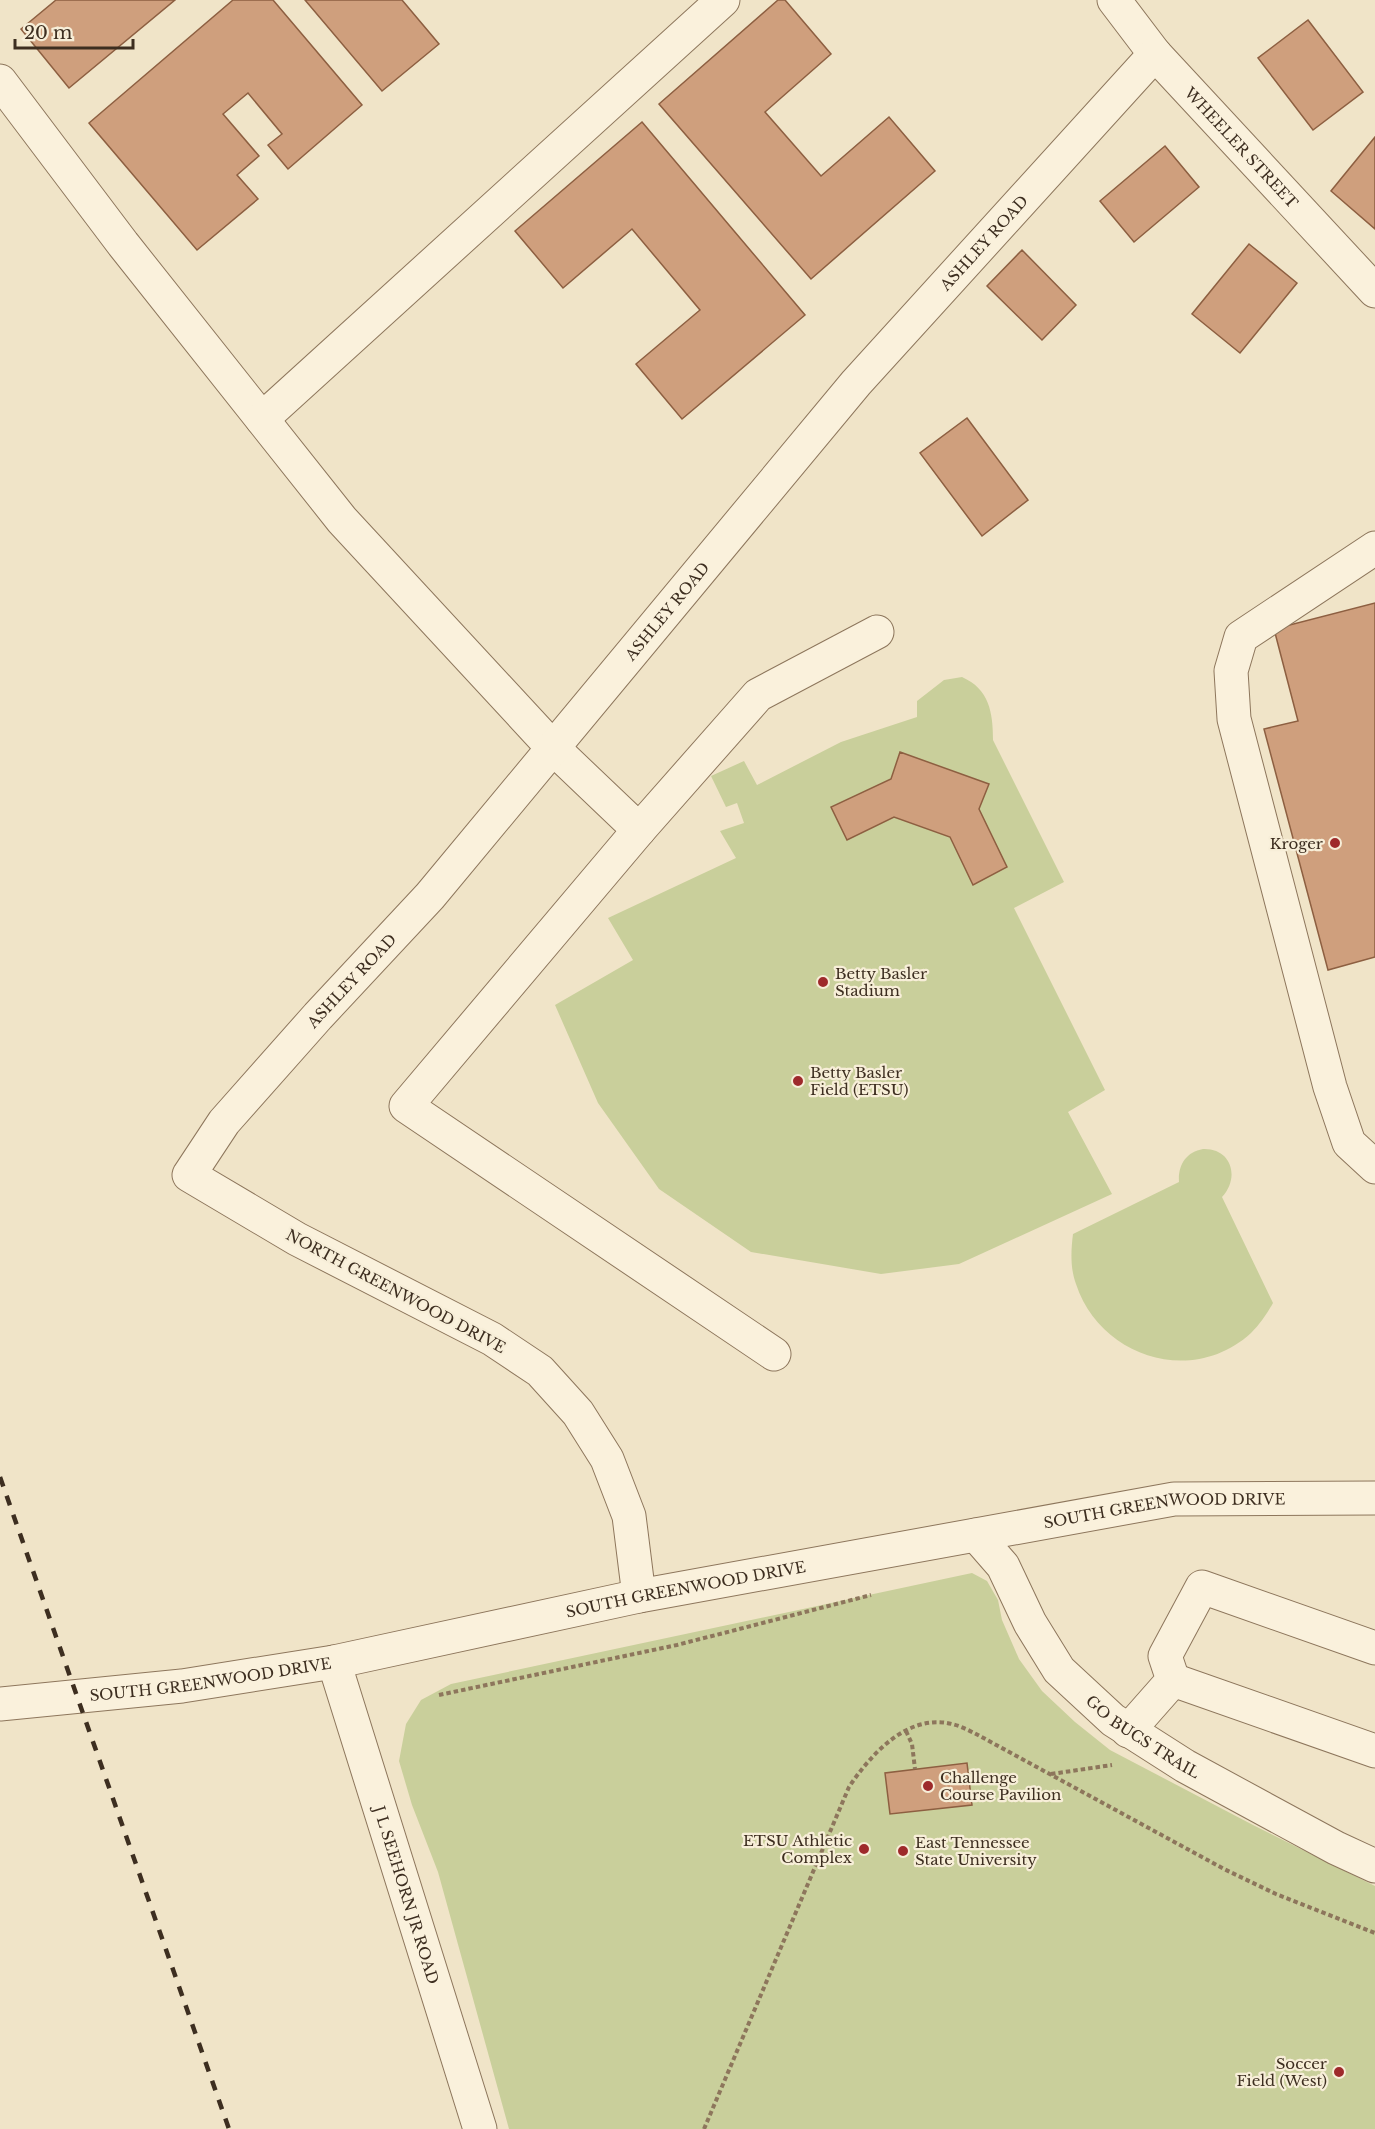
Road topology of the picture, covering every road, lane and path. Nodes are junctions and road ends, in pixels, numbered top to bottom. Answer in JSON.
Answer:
{"nodes":[{"id":1,"x":723,"y":0,"type":"edge"},
{"id":2,"x":1114,"y":0,"type":"edge"},
{"id":3,"x":1155,"y":54,"type":"junction"},
{"id":4,"x":0,"y":81,"type":"edge"},
{"id":5,"x":1375,"y":291,"type":"edge"},
{"id":6,"x":262,"y":419,"type":"junction"},
{"id":7,"x":1375,"y":548,"type":"edge"},
{"id":8,"x":877,"y":632,"type":"dead end"},
{"id":9,"x":553,"y":748,"type":"junction"},
{"id":10,"x":639,"y":830,"type":"junction"},
{"id":11,"x":1375,"y":1167,"type":"edge"},
{"id":12,"x":189,"y":1175,"type":"joint"},
{"id":13,"x":774,"y":1354,"type":"dead end"},
{"id":14,"x":1375,"y":1498,"type":"edge"},
{"id":15,"x":976,"y":1535,"type":"junction"},
{"id":16,"x":872,"y":1594,"type":"dead end"},
{"id":17,"x":639,"y":1596,"type":"junction"},
{"id":18,"x":1375,"y":1648,"type":"edge"},
{"id":19,"x":334,"y":1662,"type":"junction"},
{"id":20,"x":1173,"y":1680,"type":"junction"},
{"id":21,"x":439,"y":1695,"type":"dead end"},
{"id":22,"x":0,"y":1704,"type":"edge"},
{"id":23,"x":906,"y":1731,"type":"junction"},
{"id":24,"x":1128,"y":1731,"type":"junction"},
{"id":25,"x":1375,"y":1751,"type":"edge"},
{"id":26,"x":1121,"y":1763,"type":"dead end"},
{"id":27,"x":915,"y":1769,"type":"dead end"},
{"id":28,"x":1051,"y":1774,"type":"junction"},
{"id":29,"x":1375,"y":1866,"type":"edge"},
{"id":30,"x":1375,"y":1933,"type":"edge"},
{"id":31,"x":480,"y":2129,"type":"edge"},
{"id":32,"x":704,"y":2129,"type":"edge"}],
"edges":[{"from":1,"to":6,"type":"street"},
{"from":2,"to":3,"type":"street","name":"WHEELER STREET"},
{"from":3,"to":5,"type":"street","name":"WHEELER STREET"},
{"from":3,"to":9,"type":"street","name":"ASHLEY ROAD"},
{"from":4,"to":6,"type":"street"},
{"from":6,"to":9,"type":"street"},
{"from":7,"to":11,"type":"street"},
{"from":8,"to":10,"type":"street"},
{"from":9,"to":10,"type":"street"},
{"from":9,"to":12,"type":"street","name":"ASHLEY ROAD"},
{"from":10,"to":13,"type":"street"},
{"from":12,"to":17,"type":"street","name":"NORTH GREENWOOD DRIVE"},
{"from":14,"to":15,"type":"street","name":"SOUTH GREENWOOD DRIVE"},
{"from":15,"to":17,"type":"street","name":"SOUTH GREENWOOD DRIVE"},
{"from":15,"to":24,"type":"street","name":"GO BUCS TRAIL"},
{"from":16,"to":21,"type":"path"},
{"from":17,"to":19,"type":"street","name":"SOUTH GREENWOOD DRIVE"},
{"from":18,"to":20,"type":"street"},
{"from":19,"to":22,"type":"street","name":"SOUTH GREENWOOD DRIVE"},
{"from":19,"to":31,"type":"street","name":"J L SEEHORN JR ROAD"},
{"from":20,"to":24,"type":"street"},
{"from":20,"to":25,"type":"street"},
{"from":23,"to":27,"type":"path"},
{"from":23,"to":28,"type":"path"},
{"from":23,"to":32,"type":"path"},
{"from":24,"to":29,"type":"street","name":"GO BUCS TRAIL"},
{"from":26,"to":28,"type":"path"},
{"from":28,"to":30,"type":"path"}]}
